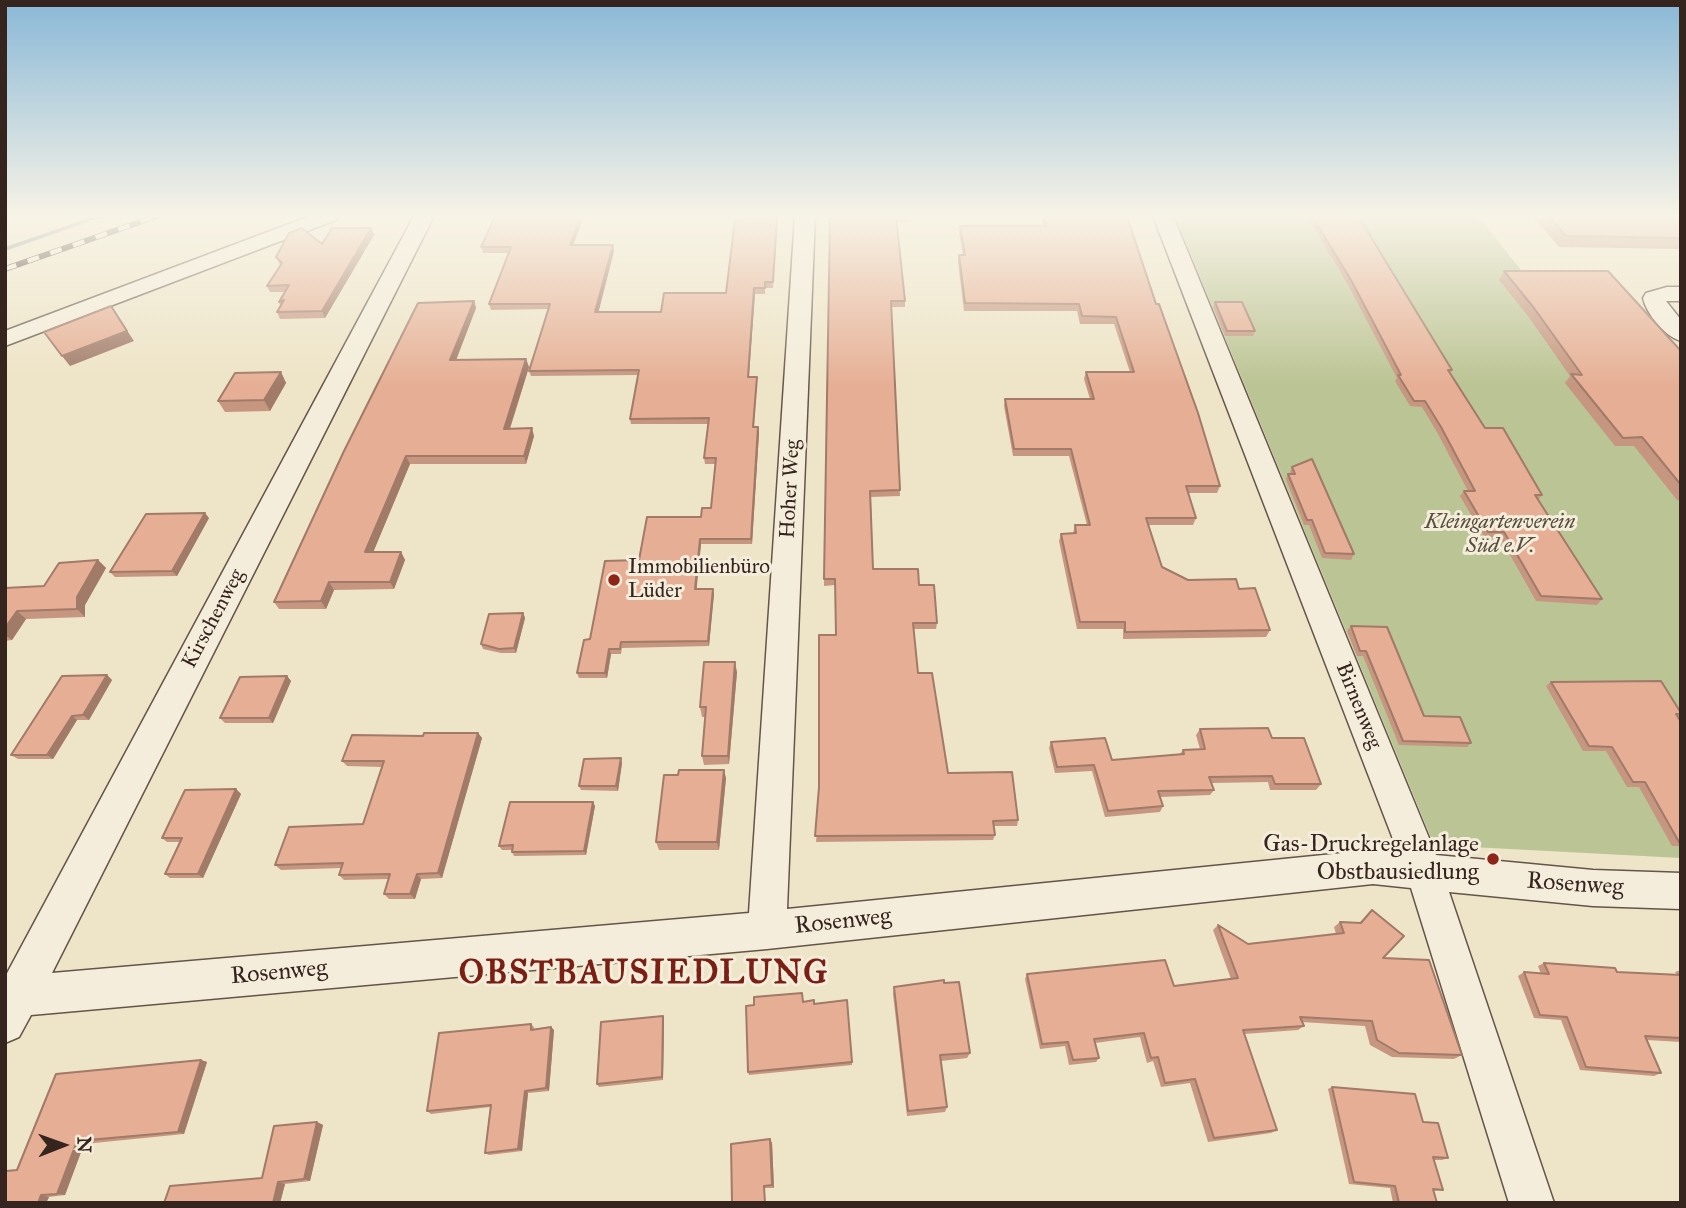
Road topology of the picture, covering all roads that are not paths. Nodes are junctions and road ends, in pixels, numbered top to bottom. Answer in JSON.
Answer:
{"nodes":[{"id":1,"x":181,"y":272,"type":"edge"},
{"id":2,"x":394,"y":272,"type":"edge"},
{"id":3,"x":802,"y":272,"type":"edge"},
{"id":4,"x":1185,"y":272,"type":"edge"},
{"id":5,"x":1681,"y":294,"type":"edge"},
{"id":6,"x":1681,"y":334,"type":"edge"},
{"id":7,"x":5,"y":339,"type":"edge"},
{"id":8,"x":1424,"y":872,"type":"junction"},
{"id":9,"x":1681,"y":891,"type":"edge"},
{"id":10,"x":767,"y":930,"type":"junction"},
{"id":11,"x":9,"y":1005,"type":"edge"},
{"id":12,"x":1532,"y":1203,"type":"edge"}],
"edges":[{"from":1,"to":7,"type":"street"},
{"from":2,"to":11,"type":"street","name":"Kirschenweg"},
{"from":3,"to":10,"type":"street","name":"Hoher Weg"},
{"from":4,"to":8,"type":"street","name":"Birnenweg"},
{"from":5,"to":6,"type":"street"},
{"from":8,"to":9,"type":"street","name":"Rosenweg"},
{"from":8,"to":10,"type":"street","name":"Rosenweg"},
{"from":8,"to":12,"type":"street","name":"Birnenweg"},
{"from":10,"to":11,"type":"street","name":"Rosenweg"}]}
